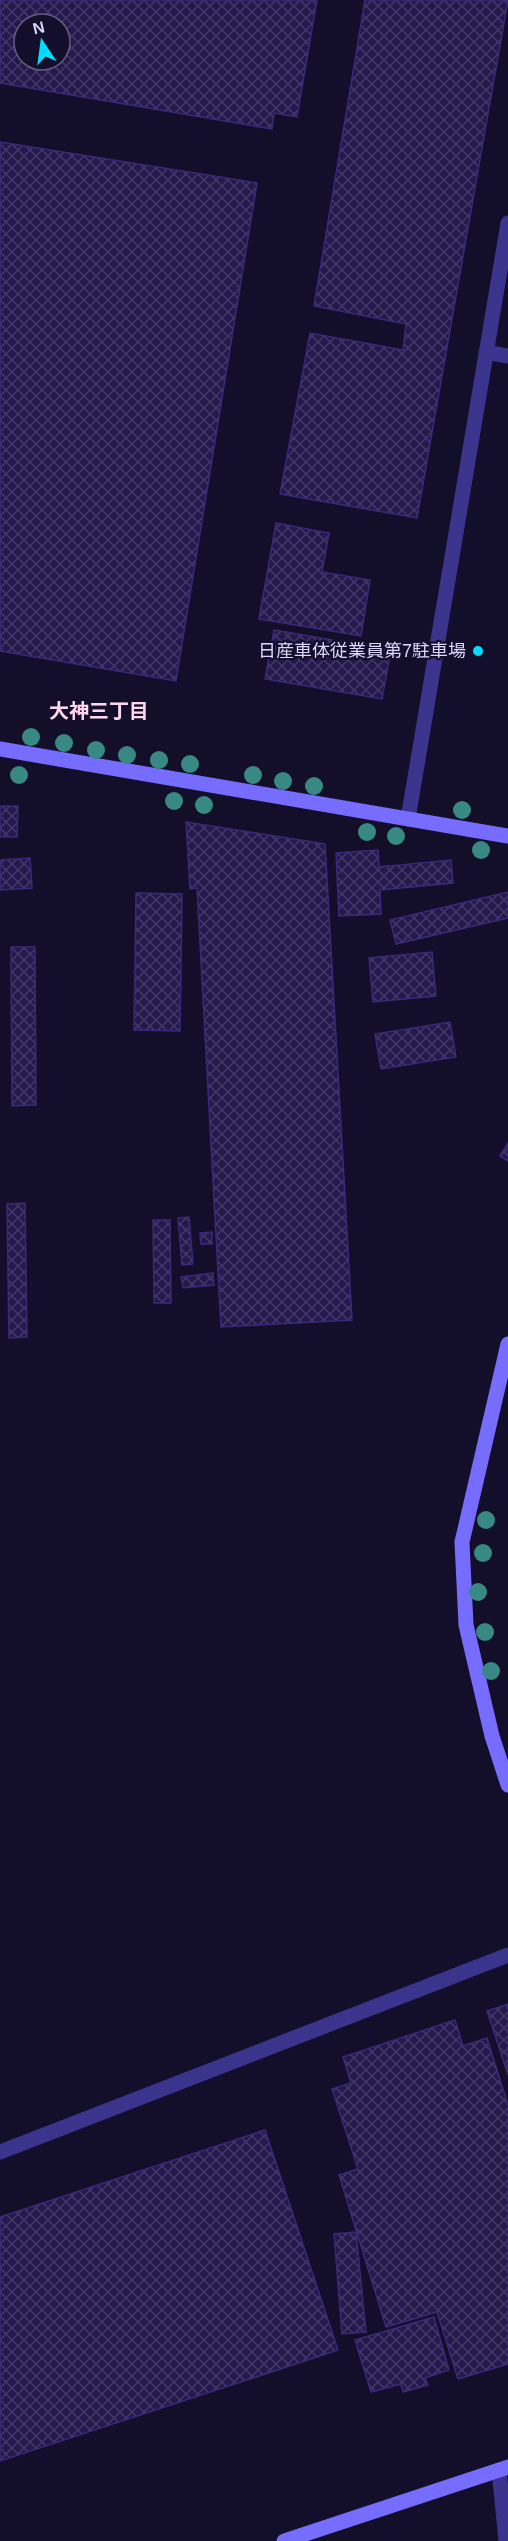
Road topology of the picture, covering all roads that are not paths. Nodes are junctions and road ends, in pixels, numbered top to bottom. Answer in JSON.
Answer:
{"nodes":[{"id":1,"x":508,"y":223,"type":"edge"},
{"id":2,"x":486,"y":352,"type":"junction"},
{"id":3,"x":508,"y":356,"type":"edge"},
{"id":4,"x":0,"y":749,"type":"edge"},
{"id":5,"x":408,"y":819,"type":"junction"},
{"id":6,"x":508,"y":836,"type":"edge"},
{"id":7,"x":508,"y":1344,"type":"edge"},
{"id":8,"x":508,"y":1785,"type":"edge"},
{"id":9,"x":508,"y":1955,"type":"edge"},
{"id":10,"x":0,"y":2152,"type":"edge"},
{"id":11,"x":503,"y":2468,"type":"edge"},
{"id":12,"x":284,"y":2541,"type":"edge"},
{"id":13,"x":506,"y":2541,"type":"edge"}],
"edges":[{"from":1,"to":2,"type":"street"},
{"from":2,"to":3,"type":"street"},
{"from":2,"to":5,"type":"street"},
{"from":4,"to":5,"type":"street"},
{"from":5,"to":6,"type":"street"},
{"from":7,"to":8,"type":"street"},
{"from":9,"to":10,"type":"street"},
{"from":11,"to":12,"type":"street"},
{"from":11,"to":13,"type":"street"}]}
